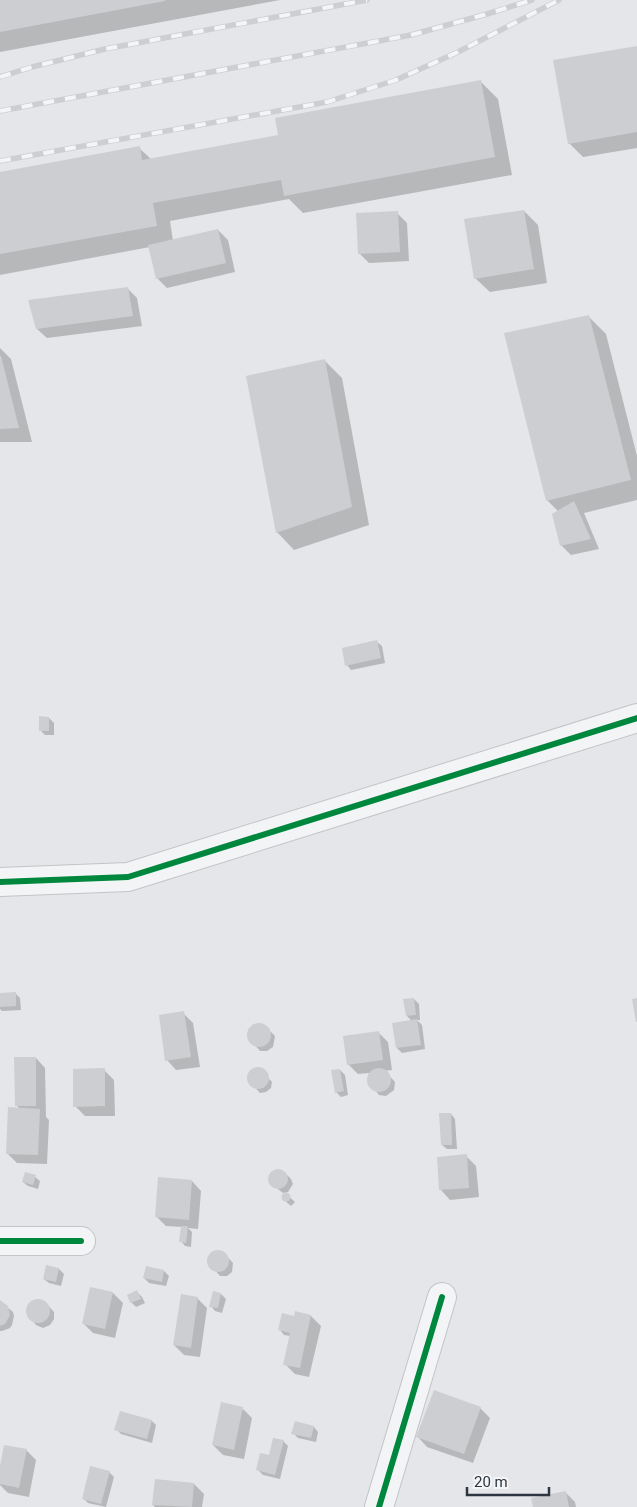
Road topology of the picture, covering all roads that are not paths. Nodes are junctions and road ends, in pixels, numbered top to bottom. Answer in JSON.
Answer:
{"nodes":[{"id":1,"x":637,"y":718,"type":"edge"},
{"id":2,"x":0,"y":882,"type":"edge"},
{"id":3,"x":0,"y":1241,"type":"edge"},
{"id":4,"x":81,"y":1241,"type":"dead end"},
{"id":5,"x":442,"y":1298,"type":"dead end"},
{"id":6,"x":379,"y":1507,"type":"edge"}],
"edges":[{"from":1,"to":2,"type":"street"},
{"from":3,"to":4,"type":"street"},
{"from":5,"to":6,"type":"street"}]}
